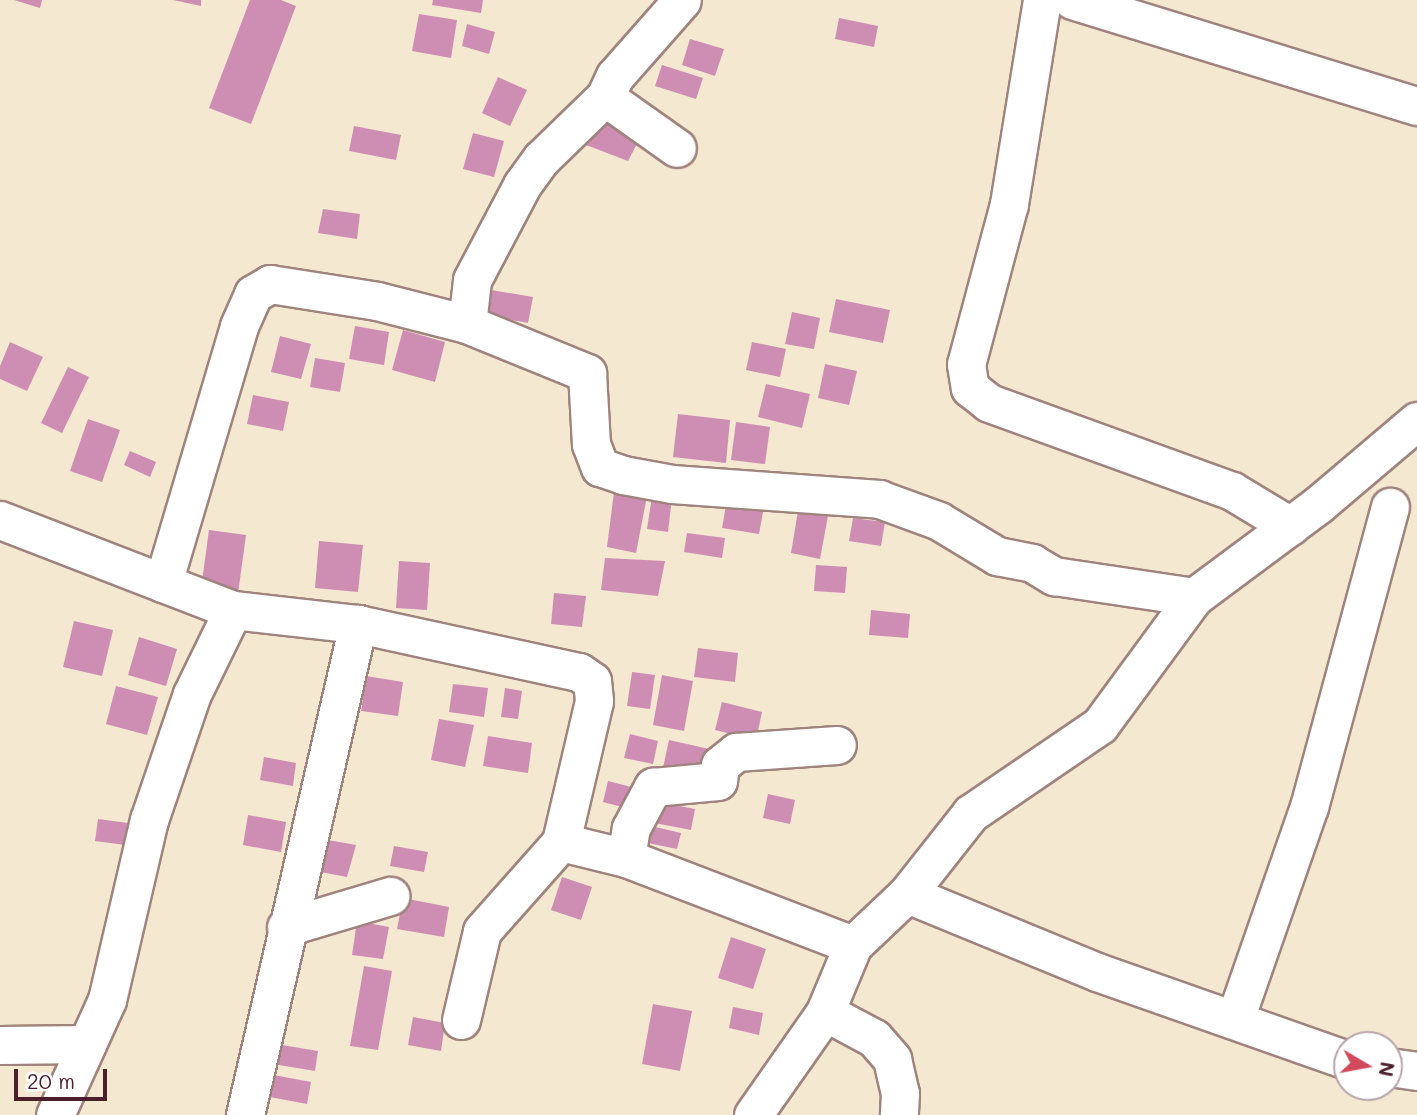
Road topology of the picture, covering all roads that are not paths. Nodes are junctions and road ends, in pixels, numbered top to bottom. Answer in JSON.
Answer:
{"nodes":[{"id":1,"x":681,"y":0,"type":"edge"},
{"id":2,"x":1042,"y":0,"type":"edge"},
{"id":3,"x":1072,"y":0,"type":"edge"},
{"id":4,"x":605,"y":97,"type":"junction"},
{"id":5,"x":1417,"y":106,"type":"edge"},
{"id":6,"x":677,"y":148,"type":"dead end"},
{"id":7,"x":467,"y":324,"type":"junction"},
{"id":8,"x":1417,"y":421,"type":"edge"},
{"id":9,"x":1390,"y":507,"type":"dead end"},
{"id":10,"x":0,"y":520,"type":"edge"},
{"id":11,"x":1290,"y":526,"type":"junction"},
{"id":12,"x":163,"y":583,"type":"junction"},
{"id":13,"x":1194,"y":597,"type":"junction"},
{"id":14,"x":233,"y":610,"type":"junction"},
{"id":15,"x":358,"y":624,"type":"junction"},
{"id":16,"x":837,"y":745,"type":"dead end"},
{"id":17,"x":561,"y":842,"type":"junction"},
{"id":18,"x":626,"y":858,"type":"junction"},
{"id":19,"x":907,"y":894,"type":"junction"},
{"id":20,"x":390,"y":896,"type":"dead end"},
{"id":21,"x":286,"y":928,"type":"junction"},
{"id":22,"x":853,"y":945,"type":"junction"},
{"id":23,"x":825,"y":1012,"type":"junction"},
{"id":24,"x":1236,"y":1019,"type":"junction"},
{"id":25,"x":461,"y":1020,"type":"dead end"},
{"id":26,"x":87,"y":1044,"type":"junction"},
{"id":27,"x":0,"y":1045,"type":"edge"},
{"id":28,"x":1333,"y":1055,"type":"edge"},
{"id":29,"x":55,"y":1115,"type":"edge"},
{"id":30,"x":245,"y":1115,"type":"edge"},
{"id":31,"x":753,"y":1115,"type":"edge"},
{"id":32,"x":899,"y":1115,"type":"edge"}],
"edges":[{"from":1,"to":4,"type":"street"},
{"from":2,"to":11,"type":"street"},
{"from":3,"to":5,"type":"street"},
{"from":4,"to":6,"type":"street"},
{"from":4,"to":7,"type":"street"},
{"from":7,"to":12,"type":"street"},
{"from":7,"to":13,"type":"street"},
{"from":8,"to":11,"type":"street"},
{"from":9,"to":24,"type":"street"},
{"from":10,"to":12,"type":"street"},
{"from":11,"to":13,"type":"street"},
{"from":12,"to":14,"type":"street"},
{"from":13,"to":19,"type":"street"},
{"from":14,"to":15,"type":"street"},
{"from":14,"to":26,"type":"street"},
{"from":15,"to":17,"type":"street"},
{"from":15,"to":21,"type":"street"},
{"from":16,"to":18,"type":"street"},
{"from":17,"to":18,"type":"street"},
{"from":17,"to":25,"type":"street"},
{"from":18,"to":22,"type":"street"},
{"from":19,"to":22,"type":"street"},
{"from":19,"to":24,"type":"street"},
{"from":20,"to":21,"type":"street"},
{"from":21,"to":30,"type":"street"},
{"from":22,"to":23,"type":"street"},
{"from":23,"to":31,"type":"street"},
{"from":23,"to":32,"type":"street"},
{"from":24,"to":28,"type":"street"},
{"from":26,"to":27,"type":"street"},
{"from":26,"to":29,"type":"street"}]}
